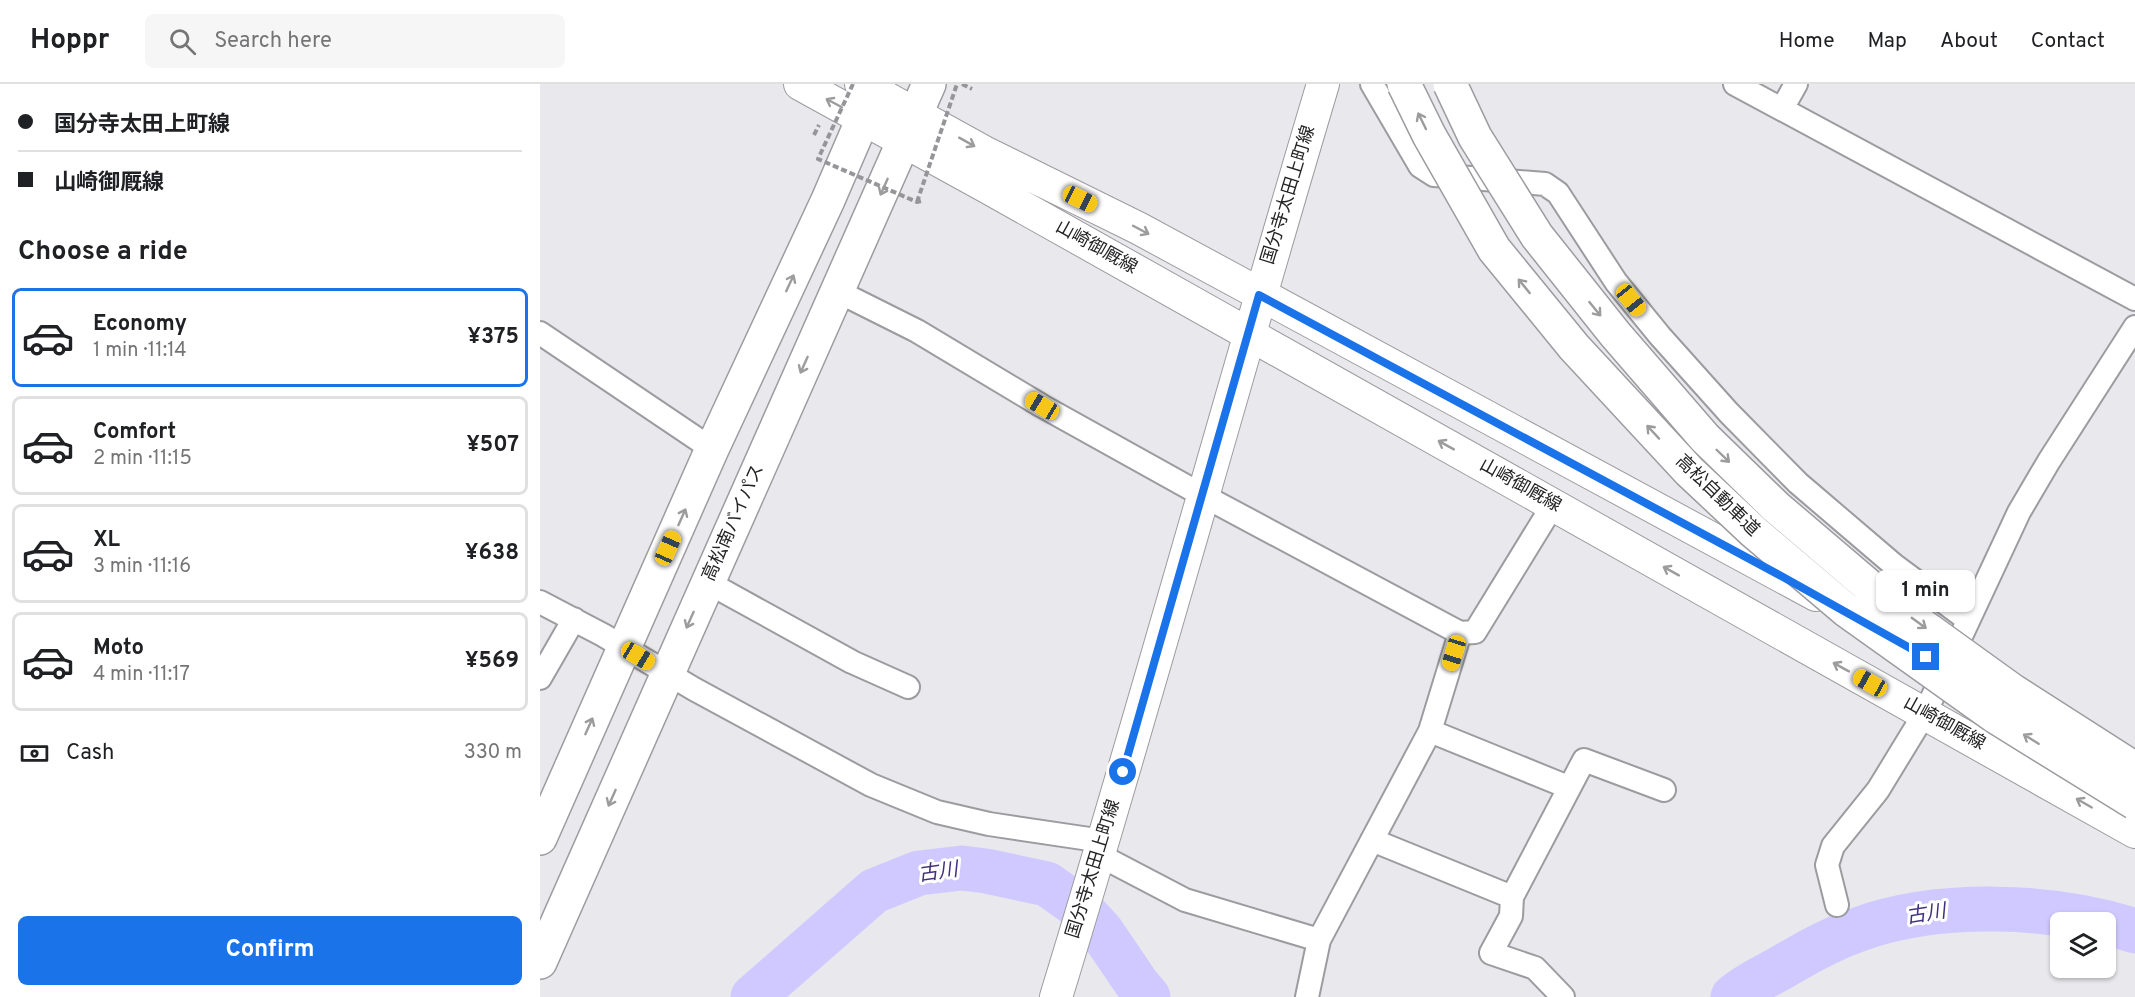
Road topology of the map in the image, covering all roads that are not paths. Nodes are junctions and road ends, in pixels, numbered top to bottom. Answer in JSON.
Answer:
{"nodes":[{"id":1,"x":800,"y":84,"type":"edge"},
{"id":2,"x":929,"y":84,"type":"edge"},
{"id":3,"x":1323,"y":84,"type":"edge"},
{"id":4,"x":1372,"y":84,"type":"edge"},
{"id":5,"x":1404,"y":84,"type":"edge"},
{"id":6,"x":1450,"y":84,"type":"edge"},
{"id":7,"x":1735,"y":84,"type":"edge"},
{"id":8,"x":1796,"y":84,"type":"edge"},
{"id":9,"x":866,"y":92,"type":"edge"},
{"id":10,"x":1782,"y":109,"type":"junction"},
{"id":11,"x":910,"y":127,"type":"junction"},
{"id":12,"x":837,"y":291,"type":"junction"},
{"id":13,"x":1259,"y":295,"type":"junction"},
{"id":14,"x":2135,"y":299,"type":"edge"},
{"id":15,"x":2135,"y":327,"type":"edge"},
{"id":16,"x":540,"y":333,"type":"edge"},
{"id":17,"x":1249,"y":334,"type":"junction"},
{"id":18,"x":712,"y":449,"type":"junction"},
{"id":19,"x":1202,"y":495,"type":"junction"},
{"id":20,"x":1553,"y":505,"type":"junction"},
{"id":21,"x":707,"y":582,"type":"junction"},
{"id":22,"x":540,"y":602,"type":"edge"},
{"id":23,"x":574,"y":619,"type":"junction"},
{"id":24,"x":1968,"y":620,"type":"junction"},
{"id":25,"x":1460,"y":633,"type":"junction"},
{"id":26,"x":624,"y":648,"type":"junction"},
{"id":27,"x":1946,"y":669,"type":"junction"},
{"id":28,"x":667,"y":673,"type":"junction"},
{"id":29,"x":540,"y":678,"type":"edge"},
{"id":30,"x":908,"y":687,"type":"dead end"},
{"id":31,"x":1925,"y":713,"type":"junction"},
{"id":32,"x":1430,"y":731,"type":"junction"},
{"id":33,"x":2135,"y":764,"type":"edge"},
{"id":34,"x":2135,"y":769,"type":"edge"},
{"id":35,"x":1568,"y":787,"type":"junction"},
{"id":36,"x":1664,"y":790,"type":"dead end"},
{"id":37,"x":2135,"y":803,"type":"edge"},
{"id":38,"x":2135,"y":832,"type":"edge"},
{"id":39,"x":540,"y":838,"type":"edge"},
{"id":40,"x":1372,"y":840,"type":"junction"},
{"id":41,"x":1101,"y":848,"type":"junction"},
{"id":42,"x":1512,"y":897,"type":"junction"},
{"id":43,"x":1837,"y":905,"type":"dead end"},
{"id":44,"x":1319,"y":940,"type":"junction"},
{"id":45,"x":540,"y":962,"type":"edge"},
{"id":46,"x":1056,"y":997,"type":"edge"},
{"id":47,"x":1307,"y":997,"type":"edge"},
{"id":48,"x":1563,"y":997,"type":"edge"}],
"edges":[{"from":9,"to":1,"type":"main road","one_way":true},
{"from":2,"to":11,"type":"highway","name":"高松南バイパス"},
{"from":3,"to":13,"type":"main road","name":"国分寺太田上町線"},
{"from":4,"to":24,"type":"street"},
{"from":37,"to":5,"type":"highway","name":"高松自動車道","one_way":true,"bridge":true},
{"from":6,"to":34,"type":"highway","name":"高松自動車道","one_way":true,"bridge":true},
{"from":7,"to":10,"type":"street"},
{"from":8,"to":10,"type":"street"},
{"from":9,"to":11,"type":"main road"},
{"from":18,"to":9,"type":"highway","one_way":true},
{"from":10,"to":14,"type":"street"},
{"from":11,"to":12,"type":"highway","name":"高松南バイパス","one_way":true},
{"from":11,"to":13,"type":"main road","name":"山崎御厩線","one_way":true},
{"from":11,"to":17,"type":"main road","name":"山崎御厩線"},
{"from":12,"to":19,"type":"street"},
{"from":12,"to":21,"type":"highway","name":"高松南バイパス","one_way":true},
{"from":13,"to":17,"type":"main road","name":"国分寺太田上町線"},
{"from":13,"to":27,"type":"main road","name":"山崎御厩線"},
{"from":15,"to":24,"type":"street"},
{"from":16,"to":18,"type":"street"},
{"from":17,"to":19,"type":"main road","name":"国分寺太田上町線"},
{"from":20,"to":17,"type":"main road","name":"山崎御厩線","one_way":true},
{"from":26,"to":18,"type":"highway","one_way":true},
{"from":19,"to":25,"type":"street"},
{"from":19,"to":41,"type":"main road","name":"国分寺太田上町線"},
{"from":20,"to":25,"type":"street"},
{"from":31,"to":20,"type":"main road","name":"山崎御厩線","one_way":true},
{"from":21,"to":28,"type":"highway","name":"高松南バイパス","one_way":true},
{"from":21,"to":30,"type":"street"},
{"from":22,"to":23,"type":"street"},
{"from":23,"to":26,"type":"street"},
{"from":23,"to":29,"type":"street"},
{"from":24,"to":27,"type":"street"},
{"from":25,"to":32,"type":"street"},
{"from":26,"to":28,"type":"street"},
{"from":39,"to":26,"type":"highway","one_way":true},
{"from":27,"to":31,"type":"street"},
{"from":27,"to":33,"type":"main road","name":"山崎御厩線"},
{"from":28,"to":41,"type":"street"},
{"from":28,"to":45,"type":"highway","name":"高松南バイパス","one_way":true},
{"from":38,"to":31,"type":"main road","name":"山崎御厩線","one_way":true},
{"from":31,"to":43,"type":"street"},
{"from":32,"to":35,"type":"street"},
{"from":32,"to":40,"type":"street"},
{"from":35,"to":36,"type":"street"},
{"from":35,"to":42,"type":"street"},
{"from":40,"to":42,"type":"street"},
{"from":40,"to":44,"type":"street"},
{"from":41,"to":44,"type":"street"},
{"from":41,"to":46,"type":"main road","name":"国分寺太田上町線"},
{"from":42,"to":48,"type":"street"},
{"from":44,"to":47,"type":"street"}]}
